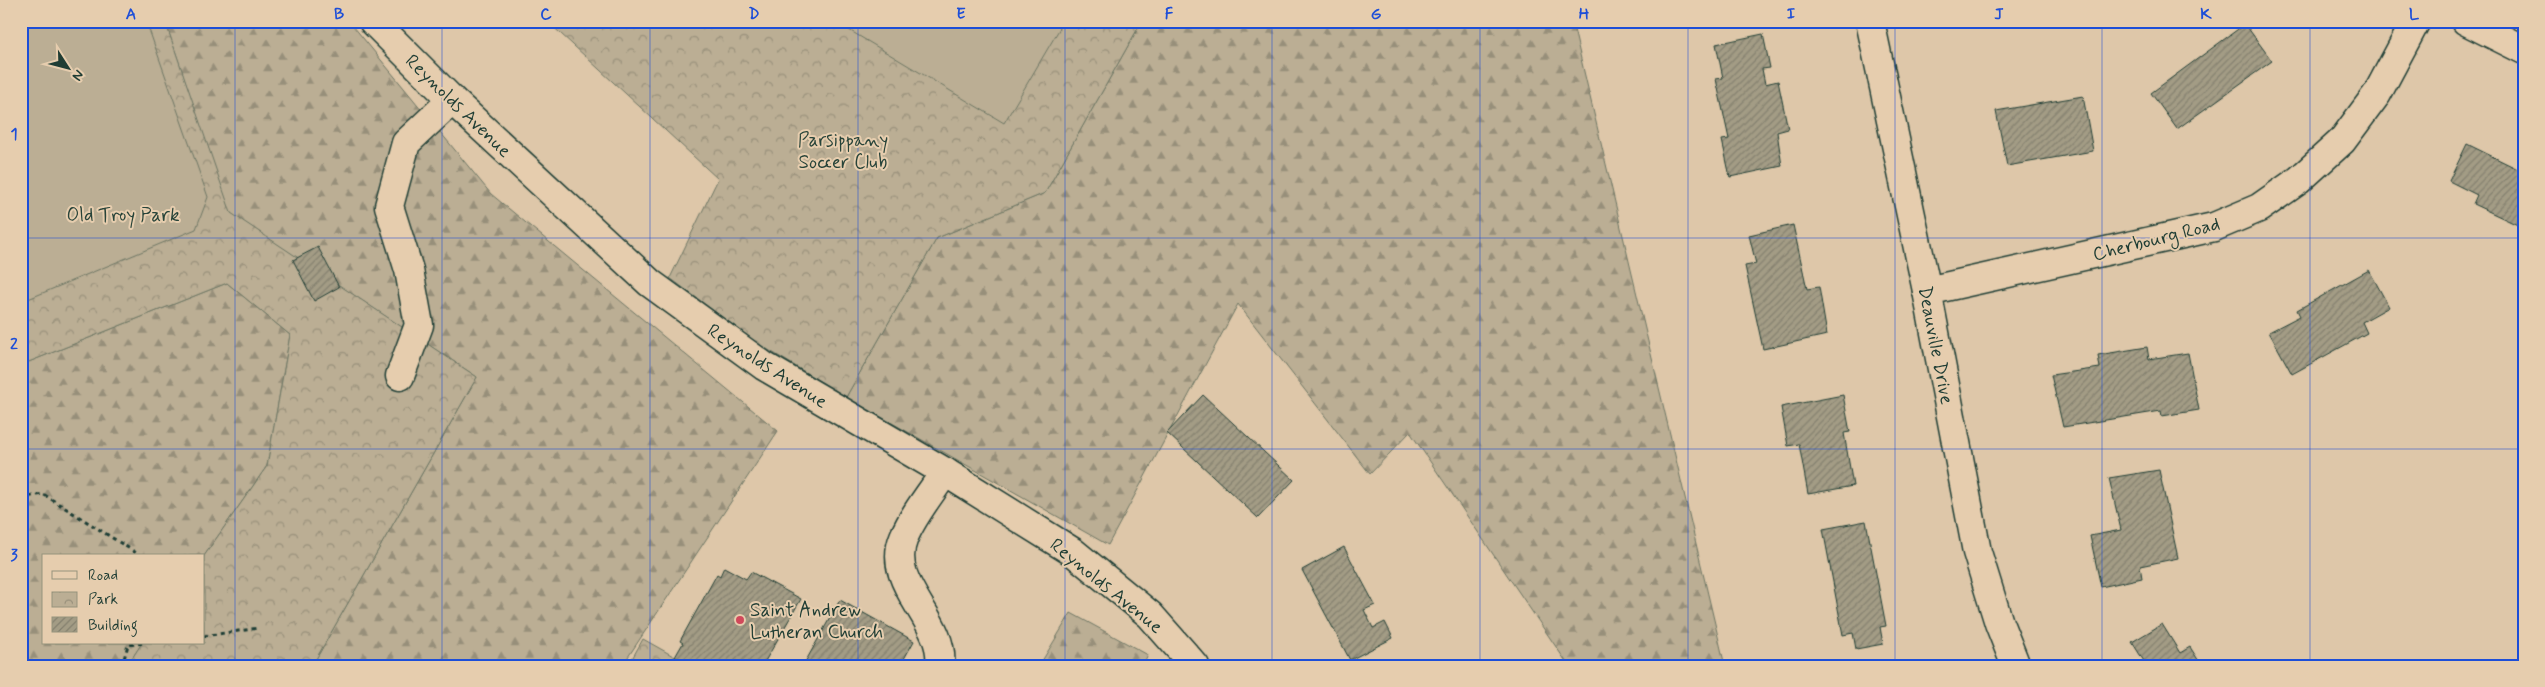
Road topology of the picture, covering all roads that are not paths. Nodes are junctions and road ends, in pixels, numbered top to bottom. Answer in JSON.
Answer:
{"nodes":[{"id":1,"x":373,"y":21,"type":"edge"},
{"id":2,"x":1870,"y":21,"type":"edge"},
{"id":3,"x":2416,"y":21,"type":"edge"},
{"id":4,"x":2466,"y":21,"type":"edge"},
{"id":5,"x":2524,"y":50,"type":"edge"},
{"id":6,"x":452,"y":100,"type":"junction"},
{"id":7,"x":1927,"y":291,"type":"junction"},
{"id":8,"x":400,"y":376,"type":"dead end"},
{"id":9,"x":945,"y":472,"type":"junction"},
{"id":10,"x":940,"y":666,"type":"edge"},
{"id":11,"x":1195,"y":666,"type":"edge"},
{"id":12,"x":2016,"y":666,"type":"edge"}],
"edges":[{"from":1,"to":6,"type":"street","name":"Reynolds Avenue"},
{"from":2,"to":7,"type":"street","name":"Deauville Drive"},
{"from":3,"to":7,"type":"street","name":"Cherbourg Road"},
{"from":4,"to":5,"type":"street"},
{"from":6,"to":8,"type":"street"},
{"from":6,"to":9,"type":"street","name":"Reynolds Avenue"},
{"from":7,"to":12,"type":"street","name":"Deauville Drive"},
{"from":9,"to":10,"type":"street"},
{"from":9,"to":11,"type":"street","name":"Reynolds Avenue"}]}
